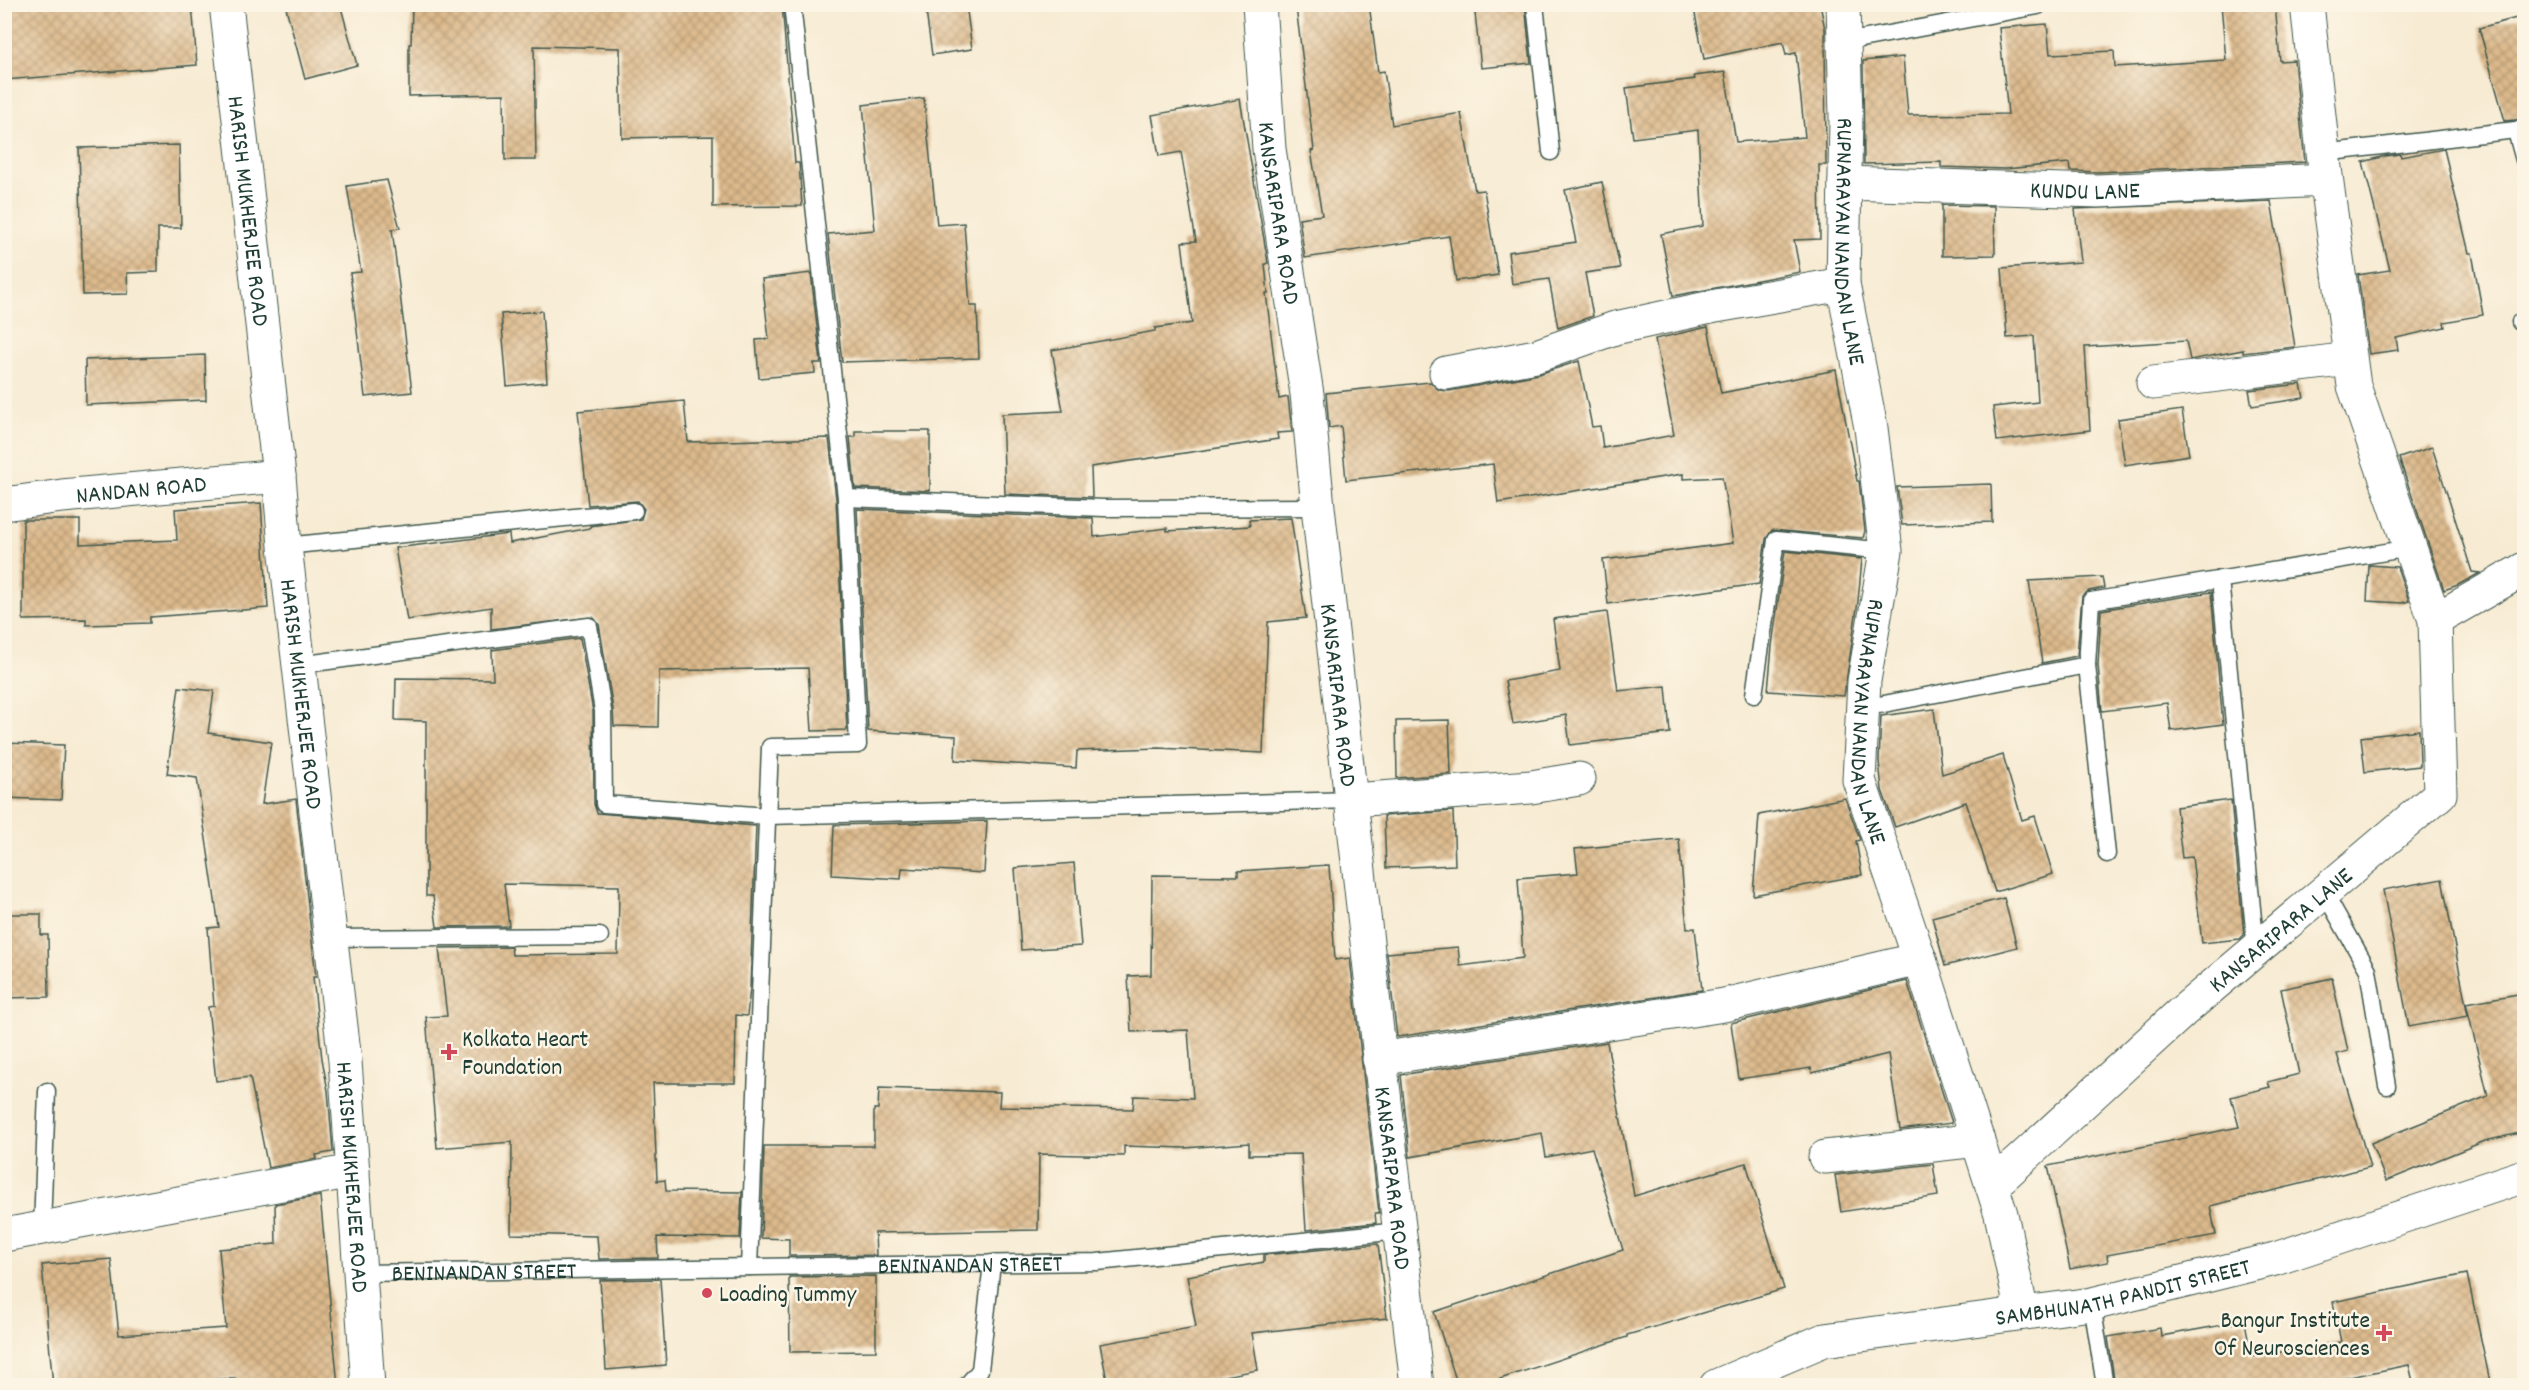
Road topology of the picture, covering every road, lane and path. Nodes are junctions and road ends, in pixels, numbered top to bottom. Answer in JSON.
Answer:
{"nodes":[{"id":1,"x":226,"y":4,"type":"edge"},
{"id":2,"x":792,"y":4,"type":"edge"},
{"id":3,"x":1259,"y":4,"type":"edge"},
{"id":4,"x":1535,"y":4,"type":"edge"},
{"id":5,"x":1843,"y":4,"type":"edge"},
{"id":6,"x":2307,"y":4,"type":"edge"},
{"id":7,"x":2038,"y":6,"type":"edge"},
{"id":8,"x":1845,"y":42,"type":"junction"},
{"id":9,"x":2520,"y":130,"type":"edge"},
{"id":10,"x":1551,"y":152,"type":"dead end"},
{"id":11,"x":2524,"y":160,"type":"edge"},
{"id":12,"x":2324,"y":167,"type":"junction"},
{"id":13,"x":1845,"y":183,"type":"junction"},
{"id":14,"x":1843,"y":284,"type":"junction"},
{"id":15,"x":2350,"y":359,"type":"junction"},
{"id":16,"x":1446,"y":373,"type":"dead end"},
{"id":17,"x":2153,"y":383,"type":"dead end"},
{"id":18,"x":279,"y":476,"type":"junction"},
{"id":19,"x":846,"y":498,"type":"junction"},
{"id":20,"x":4,"y":504,"type":"edge"},
{"id":21,"x":1318,"y":507,"type":"junction"},
{"id":22,"x":634,"y":511,"type":"dead end"},
{"id":23,"x":285,"y":546,"type":"junction"},
{"id":24,"x":2410,"y":548,"type":"junction"},
{"id":25,"x":1886,"y":550,"type":"junction"},
{"id":26,"x":2524,"y":569,"type":"edge"},
{"id":27,"x":2220,"y":579,"type":"junction"},
{"id":28,"x":2435,"y":620,"type":"junction"},
{"id":29,"x":299,"y":665,"type":"junction"},
{"id":30,"x":2086,"y":665,"type":"junction"},
{"id":31,"x":1754,"y":695,"type":"dead end"},
{"id":32,"x":1863,"y":708,"type":"junction"},
{"id":33,"x":1579,"y":779,"type":"dead end"},
{"id":34,"x":1352,"y":800,"type":"junction"},
{"id":35,"x":768,"y":816,"type":"junction"},
{"id":36,"x":2107,"y":854,"type":"dead end"},
{"id":37,"x":2324,"y":892,"type":"junction"},
{"id":38,"x":600,"y":936,"type":"dead end"},
{"id":39,"x":331,"y":938,"type":"junction"},
{"id":40,"x":2256,"y":950,"type":"junction"},
{"id":41,"x":1920,"y":959,"type":"junction"},
{"id":42,"x":1379,"y":1059,"type":"junction"},
{"id":43,"x":2386,"y":1086,"type":"dead end"},
{"id":44,"x":47,"y":1091,"type":"dead end"},
{"id":45,"x":1978,"y":1140,"type":"junction"},
{"id":46,"x":1825,"y":1157,"type":"dead end"},
{"id":47,"x":353,"y":1171,"type":"junction"},
{"id":48,"x":2524,"y":1176,"type":"edge"},
{"id":49,"x":1992,"y":1186,"type":"junction"},
{"id":50,"x":42,"y":1228,"type":"junction"},
{"id":51,"x":1399,"y":1232,"type":"junction"},
{"id":52,"x":4,"y":1235,"type":"edge"},
{"id":53,"x":992,"y":1263,"type":"junction"},
{"id":54,"x":749,"y":1267,"type":"junction"},
{"id":55,"x":360,"y":1273,"type":"junction"},
{"id":56,"x":2091,"y":1305,"type":"junction"},
{"id":57,"x":2022,"y":1313,"type":"junction"},
{"id":58,"x":368,"y":1386,"type":"edge"},
{"id":59,"x":966,"y":1386,"type":"edge"},
{"id":60,"x":1417,"y":1386,"type":"edge"},
{"id":61,"x":1716,"y":1386,"type":"edge"},
{"id":62,"x":2105,"y":1386,"type":"edge"}],
"edges":[{"from":1,"to":18,"type":"street","name":"HARISH MUKHERJEE ROAD"},
{"from":2,"to":19,"type":"lane"},
{"from":3,"to":21,"type":"street","name":"KANSARIPARA ROAD"},
{"from":4,"to":10,"type":"lane"},
{"from":5,"to":8,"type":"street","name":"RUPNARAYAN NANDAN LANE"},
{"from":6,"to":12,"type":"street"},
{"from":7,"to":8,"type":"lane"},
{"from":8,"to":13,"type":"street","name":"RUPNARAYAN NANDAN LANE"},
{"from":9,"to":11,"type":"lane"},
{"from":9,"to":12,"type":"lane"},
{"from":12,"to":13,"type":"street","name":"KUNDU LANE"},
{"from":12,"to":15,"type":"street"},
{"from":13,"to":14,"type":"street","name":"RUPNARAYAN NANDAN LANE"},
{"from":14,"to":16,"type":"street"},
{"from":14,"to":25,"type":"street","name":"RUPNARAYAN NANDAN LANE"},
{"from":15,"to":17,"type":"street"},
{"from":15,"to":24,"type":"street"},
{"from":18,"to":20,"type":"street","name":"NANDAN ROAD"},
{"from":18,"to":23,"type":"street","name":"HARISH MUKHERJEE ROAD"},
{"from":19,"to":21,"type":"lane"},
{"from":19,"to":35,"type":"lane"},
{"from":21,"to":34,"type":"street","name":"KANSARIPARA ROAD"},
{"from":22,"to":23,"type":"lane"},
{"from":23,"to":29,"type":"street","name":"HARISH MUKHERJEE ROAD"},
{"from":24,"to":27,"type":"lane"},
{"from":24,"to":28,"type":"street"},
{"from":25,"to":31,"type":"lane"},
{"from":25,"to":32,"type":"street","name":"RUPNARAYAN NANDAN LANE"},
{"from":26,"to":28,"type":"street"},
{"from":27,"to":30,"type":"lane"},
{"from":27,"to":40,"type":"lane"},
{"from":28,"to":37,"type":"street","name":"KANSARIPARA LANE"},
{"from":29,"to":35,"type":"lane"},
{"from":29,"to":39,"type":"street","name":"HARISH MUKHERJEE ROAD"},
{"from":30,"to":32,"type":"lane"},
{"from":30,"to":36,"type":"lane"},
{"from":32,"to":41,"type":"street","name":"RUPNARAYAN NANDAN LANE"},
{"from":33,"to":34,"type":"street"},
{"from":34,"to":35,"type":"lane"},
{"from":34,"to":42,"type":"street","name":"KANSARIPARA ROAD"},
{"from":35,"to":54,"type":"lane"},
{"from":37,"to":40,"type":"street","name":"KANSARIPARA LANE"},
{"from":37,"to":43,"type":"lane"},
{"from":38,"to":39,"type":"lane"},
{"from":39,"to":47,"type":"street","name":"HARISH MUKHERJEE ROAD"},
{"from":40,"to":49,"type":"street","name":"KANSARIPARA LANE"},
{"from":41,"to":42,"type":"street"},
{"from":41,"to":45,"type":"street","name":"RUPNARAYAN NANDAN LANE"},
{"from":42,"to":51,"type":"street","name":"KANSARIPARA ROAD"},
{"from":44,"to":50,"type":"lane"},
{"from":45,"to":46,"type":"street"},
{"from":45,"to":49,"type":"street","name":"RUPNARAYAN NANDAN LANE"},
{"from":47,"to":50,"type":"street"},
{"from":47,"to":55,"type":"street","name":"HARISH MUKHERJEE ROAD"},
{"from":48,"to":56,"type":"street","name":"SAMBHUNATH PANDIT STREET"},
{"from":49,"to":57,"type":"street","name":"RUPNARAYAN NANDAN LANE"},
{"from":50,"to":52,"type":"street"},
{"from":51,"to":53,"type":"lane","name":"BENINANDAN STREET"},
{"from":51,"to":60,"type":"street","name":"KANSARIPARA ROAD"},
{"from":53,"to":54,"type":"lane","name":"BENINANDAN STREET"},
{"from":53,"to":59,"type":"lane"},
{"from":54,"to":55,"type":"lane","name":"BENINANDAN STREET"},
{"from":55,"to":58,"type":"street","name":"HARISH MUKHERJEE ROAD"},
{"from":56,"to":57,"type":"street","name":"SAMBHUNATH PANDIT STREET"},
{"from":56,"to":62,"type":"lane"},
{"from":57,"to":61,"type":"street","name":"SAMBHUNATH PANDIT STREET"}]}
